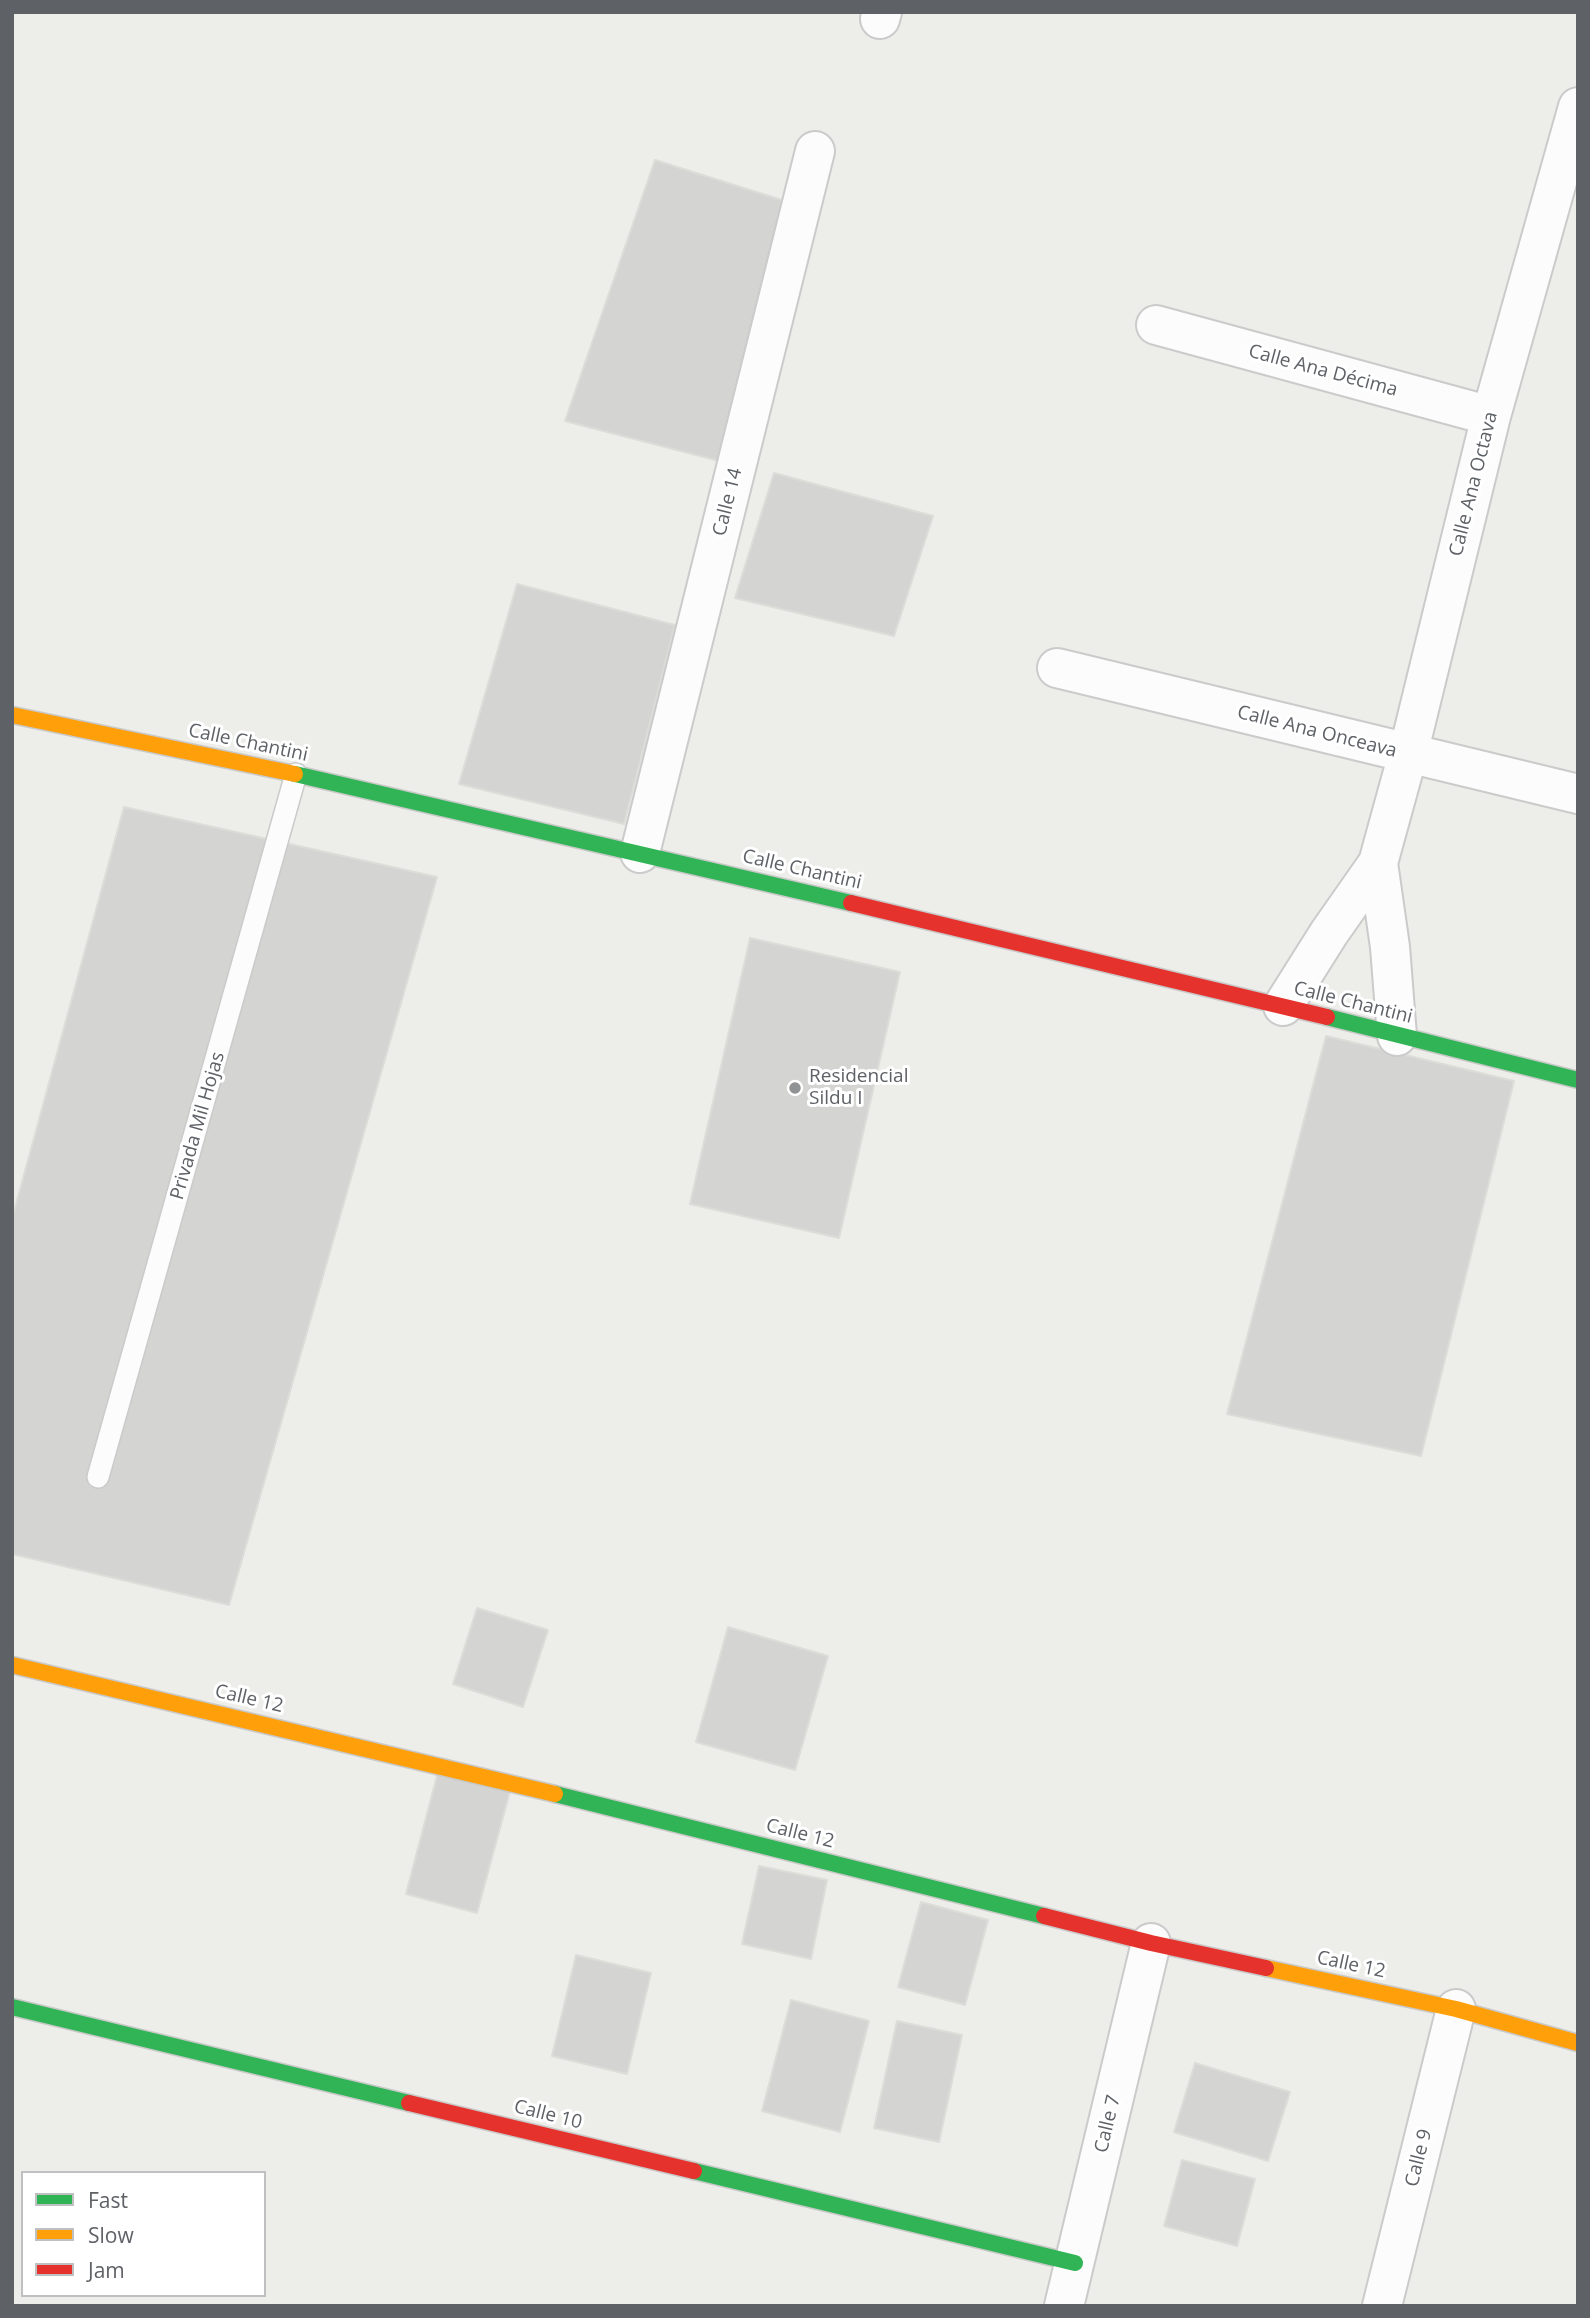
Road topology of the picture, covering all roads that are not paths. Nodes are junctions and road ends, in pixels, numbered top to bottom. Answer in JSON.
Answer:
{"nodes":[{"id":1,"x":1577,"y":118,"type":"edge"},
{"id":2,"x":815,"y":151,"type":"dead end"},
{"id":3,"x":1156,"y":325,"type":"dead end"},
{"id":4,"x":1491,"y":416,"type":"junction"},
{"id":5,"x":1057,"y":668,"type":"dead end"},
{"id":6,"x":12,"y":715,"type":"edge"},
{"id":7,"x":1408,"y":754,"type":"junction"},
{"id":8,"x":296,"y":774,"type":"junction"},
{"id":9,"x":1578,"y":794,"type":"edge"},
{"id":10,"x":640,"y":853,"type":"junction"},
{"id":11,"x":1378,"y":863,"type":"junction"},
{"id":12,"x":1283,"y":1006,"type":"junction"},
{"id":13,"x":1397,"y":1036,"type":"junction"},
{"id":14,"x":1578,"y":1080,"type":"edge"},
{"id":15,"x":98,"y":1477,"type":"dead end"},
{"id":16,"x":12,"y":1665,"type":"edge"},
{"id":17,"x":1151,"y":1943,"type":"junction"},
{"id":18,"x":12,"y":2007,"type":"edge"},
{"id":19,"x":1456,"y":2009,"type":"junction"},
{"id":20,"x":1578,"y":2043,"type":"edge"},
{"id":21,"x":1075,"y":2263,"type":"junction"},
{"id":22,"x":1064,"y":2306,"type":"edge"},
{"id":23,"x":1382,"y":2306,"type":"edge"}],
"edges":[{"from":1,"to":4,"type":"street","name":"Calle Ana Octava"},
{"from":2,"to":10,"type":"street","name":"Calle 14"},
{"from":3,"to":4,"type":"street","name":"Calle Ana Décima"},
{"from":4,"to":7,"type":"street","name":"Calle Ana Octava"},
{"from":5,"to":7,"type":"street","name":"Calle Ana Onceava"},
{"from":6,"to":8,"type":"street","name":"Calle Chantini"},
{"from":7,"to":9,"type":"street","name":"Calle Ana Onceava"},
{"from":7,"to":11,"type":"street","name":"Calle Ana Octava"},
{"from":8,"to":10,"type":"street","name":"Calle Chantini"},
{"from":8,"to":15,"type":"lane","name":"Privada Mil Hojas"},
{"from":10,"to":12,"type":"street","name":"Calle Chantini"},
{"from":11,"to":12,"type":"street","name":"Calle Ana Octava"},
{"from":11,"to":13,"type":"street","name":"Calle Ana Octava"},
{"from":12,"to":13,"type":"street","name":"Calle Chantini"},
{"from":13,"to":14,"type":"street","name":"Calle Chantini"},
{"from":16,"to":17,"type":"street","name":"Calle 12"},
{"from":17,"to":19,"type":"street","name":"Calle 12"},
{"from":17,"to":21,"type":"street","name":"Calle 7"},
{"from":18,"to":21,"type":"street","name":"Calle 10"},
{"from":19,"to":20,"type":"street","name":"Calle 12"},
{"from":19,"to":23,"type":"street","name":"Calle 9"},
{"from":21,"to":22,"type":"street","name":"Calle 7"}]}
